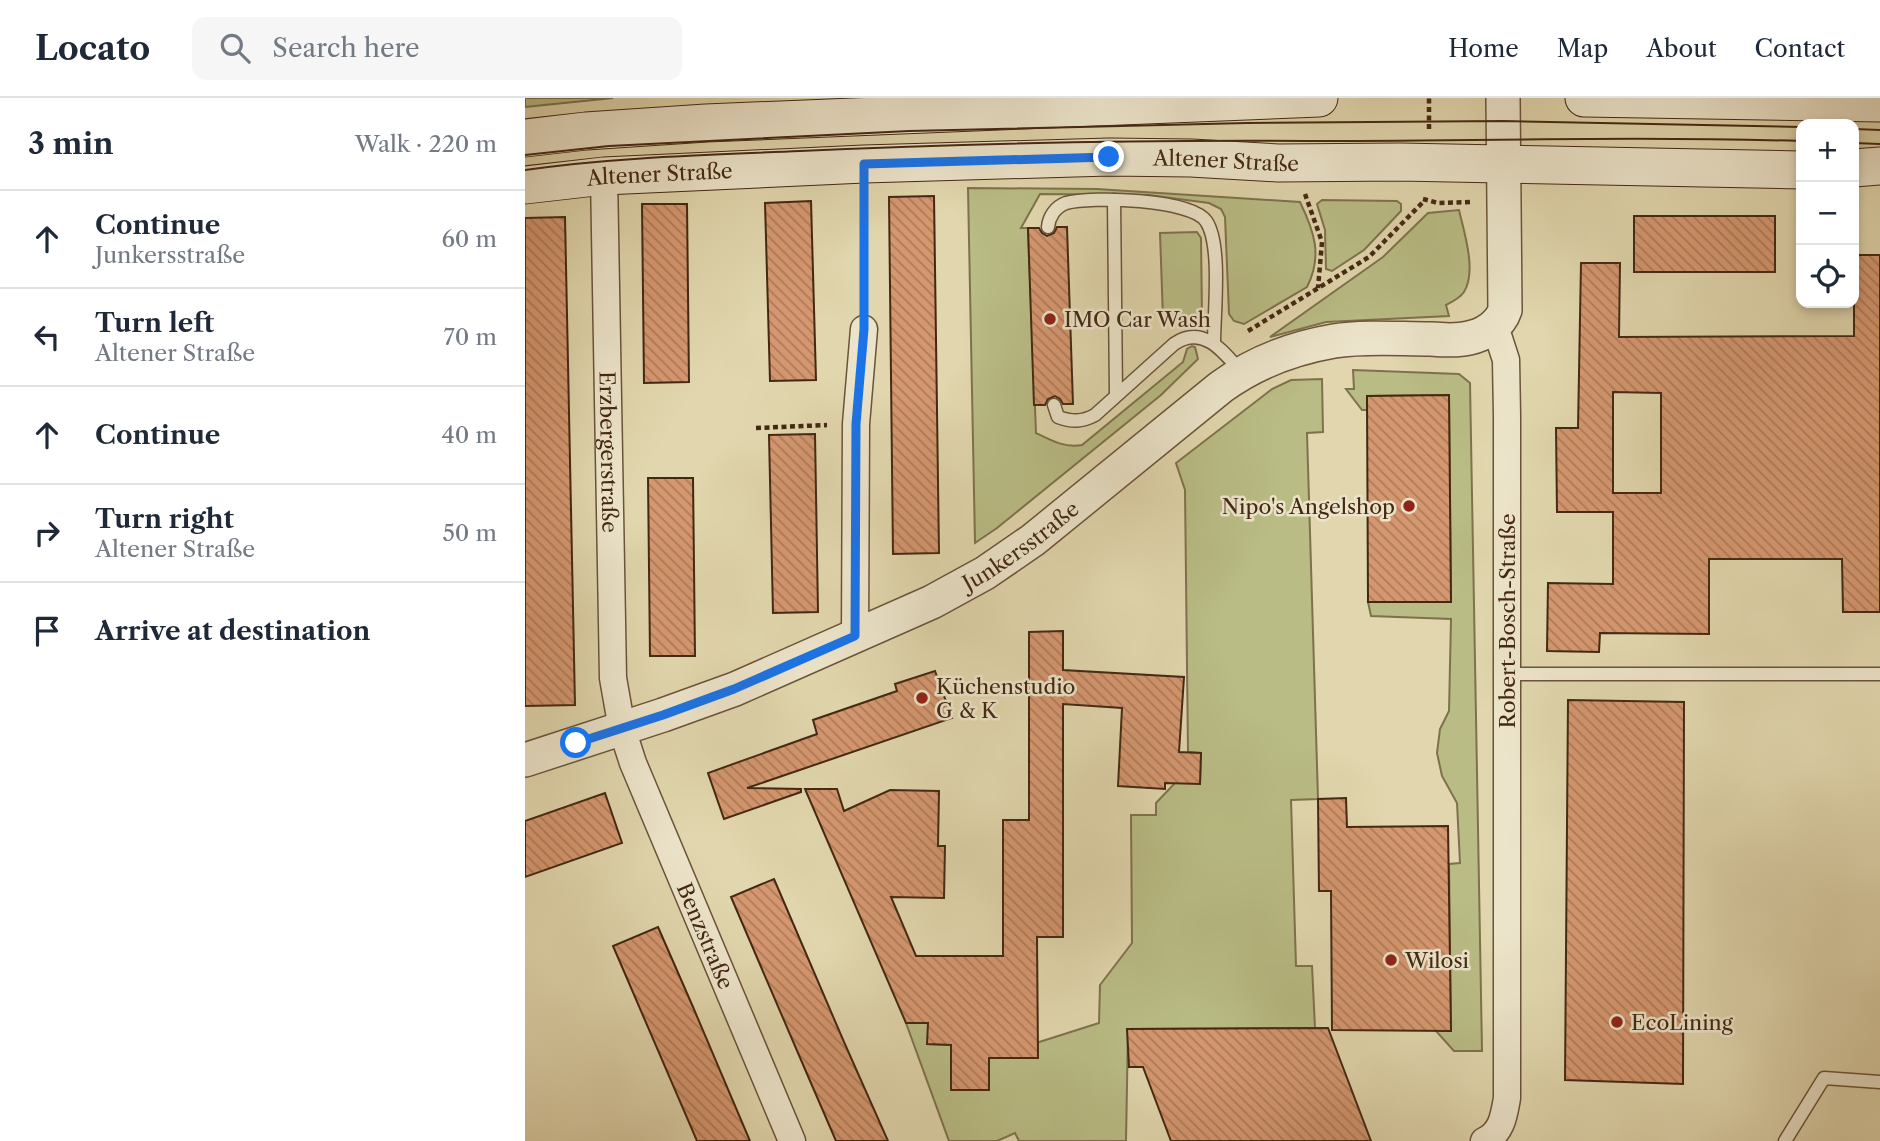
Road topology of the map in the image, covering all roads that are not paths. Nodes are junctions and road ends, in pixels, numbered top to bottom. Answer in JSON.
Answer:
{"nodes":[{"id":1,"x":1319,"y":98,"type":"edge"},
{"id":2,"x":1503,"y":98,"type":"edge"},
{"id":3,"x":1584,"y":98,"type":"edge"},
{"id":4,"x":1880,"y":103,"type":"edge"},
{"id":5,"x":525,"y":138,"type":"edge"},
{"id":6,"x":1502,"y":166,"type":"junction"},
{"id":7,"x":1880,"y":166,"type":"edge"},
{"id":8,"x":1859,"y":168,"type":"edge"},
{"id":9,"x":1796,"y":170,"type":"edge"},
{"id":10,"x":604,"y":176,"type":"junction"},
{"id":11,"x":525,"y":186,"type":"edge"},
{"id":12,"x":1114,"y":200,"type":"junction"},
{"id":13,"x":1048,"y":228,"type":"dead end"},
{"id":14,"x":1495,"y":326,"type":"junction"},
{"id":15,"x":864,"y":329,"type":"road end"},
{"id":16,"x":1225,"y":354,"type":"junction"},
{"id":17,"x":1116,"y":394,"type":"junction"},
{"id":18,"x":1054,"y":405,"type":"dead end"},
{"id":19,"x":855,"y":636,"type":"junction"},
{"id":20,"x":1507,"y":674,"type":"junction"},
{"id":21,"x":1880,"y":674,"type":"edge"},
{"id":22,"x":622,"y":729,"type":"junction"},
{"id":23,"x":525,"y":760,"type":"edge"},
{"id":24,"x":1880,"y":1082,"type":"edge"},
{"id":25,"x":792,"y":1141,"type":"edge"},
{"id":26,"x":1484,"y":1141,"type":"edge"},
{"id":27,"x":1785,"y":1141,"type":"edge"}],
"edges":[{"from":1,"to":5,"type":"main road"},
{"from":2,"to":6,"type":"street"},
{"from":3,"to":4,"type":"main road"},
{"from":6,"to":9,"type":"main road","name":"Altener Straße"},
{"from":6,"to":10,"type":"main road","name":"Altener Straße"},
{"from":6,"to":14,"type":"street"},
{"from":7,"to":8,"type":"main road"},
{"from":10,"to":11,"type":"main road","name":"Altener Straße"},
{"from":10,"to":22,"type":"street","name":"Erzbergerstraße"},
{"from":12,"to":13,"type":"lane"},
{"from":12,"to":16,"type":"lane"},
{"from":12,"to":17,"type":"lane"},
{"from":14,"to":16,"type":"street","name":"Junkersstraße"},
{"from":14,"to":20,"type":"street","name":"Robert-Bosch-Straße"},
{"from":15,"to":19,"type":"street"},
{"from":16,"to":17,"type":"lane"},
{"from":16,"to":19,"type":"street","name":"Junkersstraße"},
{"from":17,"to":18,"type":"lane"},
{"from":19,"to":22,"type":"street","name":"Junkersstraße"},
{"from":20,"to":21,"type":"lane"},
{"from":20,"to":26,"type":"street","name":"Robert-Bosch-Straße"},
{"from":22,"to":23,"type":"street","name":"Junkersstraße"},
{"from":22,"to":25,"type":"street","name":"Benzstraße"},
{"from":24,"to":27,"type":"lane"}]}
